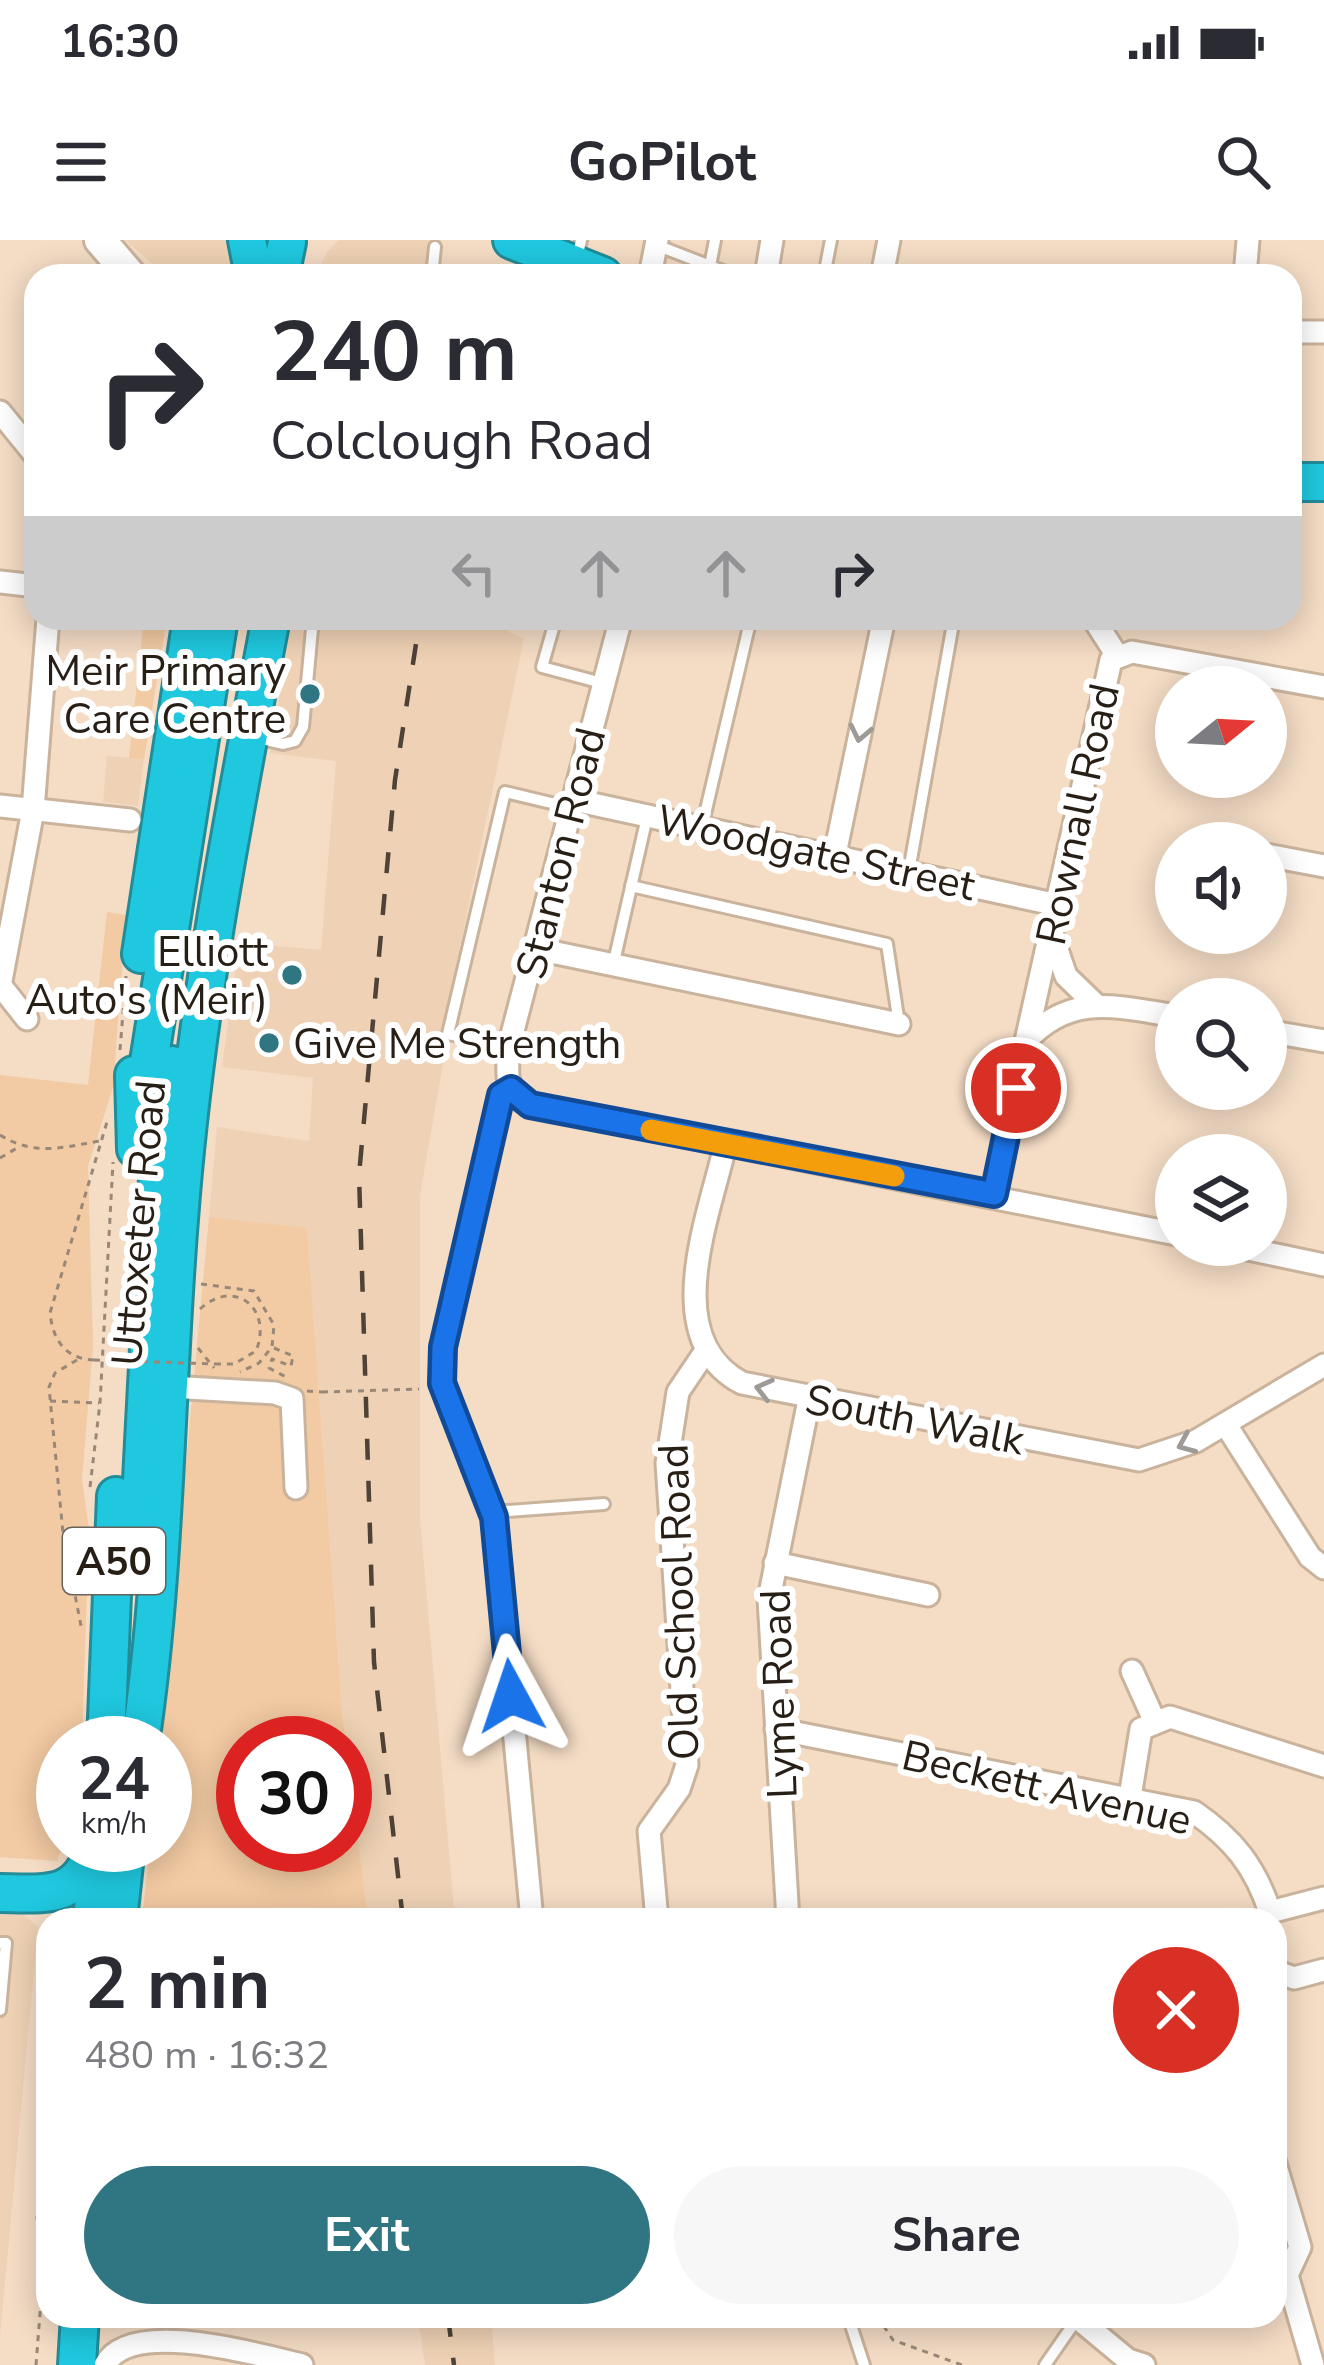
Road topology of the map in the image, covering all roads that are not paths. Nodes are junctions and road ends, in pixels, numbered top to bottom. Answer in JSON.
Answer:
{"nodes":[{"id":1,"x":100,"y":240,"type":"edge"},
{"id":2,"x":262,"y":240,"type":"edge"},
{"id":3,"x":512,"y":240,"type":"edge"},
{"id":4,"x":289,"y":241,"type":"edge"},
{"id":5,"x":656,"y":242,"type":"edge"},
{"id":6,"x":435,"y":247,"type":"dead end"},
{"id":7,"x":587,"y":260,"type":"edge"},
{"id":8,"x":121,"y":264,"type":"edge"},
{"id":9,"x":433,"y":264,"type":"edge"},
{"id":10,"x":706,"y":264,"type":"edge"},
{"id":11,"x":0,"y":412,"type":"edge"},
{"id":12,"x":24,"y":441,"type":"edge"},
{"id":13,"x":47,"y":630,"type":"edge"},
{"id":14,"x":190,"y":630,"type":"edge"},
{"id":15,"x":217,"y":630,"type":"edge"},
{"id":16,"x":244,"y":630,"type":"edge"},
{"id":17,"x":269,"y":630,"type":"edge"},
{"id":18,"x":313,"y":630,"type":"edge"},
{"id":19,"x":553,"y":630,"type":"edge"},
{"id":20,"x":617,"y":630,"type":"edge"},
{"id":21,"x":748,"y":630,"type":"edge"},
{"id":22,"x":882,"y":630,"type":"edge"},
{"id":23,"x":951,"y":630,"type":"edge"},
{"id":24,"x":1100,"y":630,"type":"edge"},
{"id":25,"x":1116,"y":655,"type":"junction"},
{"id":26,"x":602,"y":683,"type":"junction"},
{"id":27,"x":1324,"y":687,"type":"edge"},
{"id":28,"x":248,"y":736,"type":"junction"},
{"id":29,"x":573,"y":804,"type":"junction"},
{"id":30,"x":0,"y":806,"type":"edge"},
{"id":31,"x":33,"y":810,"type":"junction"},
{"id":32,"x":647,"y":815,"type":"junction"},
{"id":33,"x":130,"y":820,"type":"dead end"},
{"id":34,"x":702,"y":827,"type":"junction"},
{"id":35,"x":835,"y":854,"type":"junction"},
{"id":36,"x":1287,"y":859,"type":"edge"},
{"id":37,"x":1324,"y":866,"type":"edge"},
{"id":38,"x":909,"y":871,"type":"junction"},
{"id":39,"x":631,"y":886,"type":"junction"},
{"id":40,"x":1058,"y":905,"type":"junction"},
{"id":41,"x":1051,"y":930,"type":"junction"},
{"id":42,"x":537,"y":949,"type":"junction"},
{"id":43,"x":613,"y":965,"type":"junction"},
{"id":44,"x":0,"y":986,"type":"edge"},
{"id":45,"x":1094,"y":1003,"type":"junction"},
{"id":46,"x":1155,"y":1013,"type":"edge"},
{"id":47,"x":27,"y":1018,"type":"dead end"},
{"id":48,"x":899,"y":1024,"type":"joint"},
{"id":49,"x":1287,"y":1035,"type":"edge"},
{"id":50,"x":1027,"y":1041,"type":"junction"},
{"id":51,"x":1324,"y":1041,"type":"edge"},
{"id":52,"x":508,"y":1046,"type":"junction"},
{"id":53,"x":511,"y":1089,"type":"junction"},
{"id":54,"x":725,"y":1146,"type":"junction"},
{"id":55,"x":116,"y":1148,"type":"junction"},
{"id":56,"x":994,"y":1194,"type":"junction"},
{"id":57,"x":1155,"y":1229,"type":"edge"},
{"id":58,"x":1287,"y":1257,"type":"edge"},
{"id":59,"x":1324,"y":1265,"type":"edge"},
{"id":60,"x":705,"y":1352,"type":"junction"},
{"id":61,"x":1324,"y":1365,"type":"edge"},
{"id":62,"x":170,"y":1398,"type":"junction"},
{"id":63,"x":809,"y":1400,"type":"junction"},
{"id":64,"x":1226,"y":1425,"type":"junction"},
{"id":65,"x":296,"y":1488,"type":"dead end"},
{"id":66,"x":604,"y":1504,"type":"dead end"},
{"id":67,"x":493,"y":1512,"type":"junction"},
{"id":68,"x":775,"y":1563,"type":"junction"},
{"id":69,"x":1324,"y":1568,"type":"edge"},
{"id":70,"x":928,"y":1595,"type":"dead end"},
{"id":71,"x":1132,"y":1671,"type":"dead end"},
{"id":72,"x":106,"y":1716,"type":"edge"},
{"id":73,"x":137,"y":1716,"type":"edge"},
{"id":74,"x":139,"y":1716,"type":"edge"},
{"id":75,"x":1155,"y":1722,"type":"junction"},
{"id":76,"x":776,"y":1729,"type":"junction"},
{"id":77,"x":1324,"y":1766,"type":"edge"},
{"id":78,"x":1130,"y":1797,"type":"junction"},
{"id":79,"x":84,"y":1872,"type":"edge"},
{"id":80,"x":95,"y":1872,"type":"edge"},
{"id":81,"x":123,"y":1872,"type":"edge"},
{"id":82,"x":0,"y":1895,"type":"edge"},
{"id":83,"x":1324,"y":1898,"type":"edge"},
{"id":84,"x":93,"y":1908,"type":"edge"},
{"id":85,"x":119,"y":1908,"type":"edge"},
{"id":86,"x":531,"y":1908,"type":"edge"},
{"id":87,"x":656,"y":1908,"type":"edge"},
{"id":88,"x":787,"y":1908,"type":"edge"},
{"id":89,"x":1266,"y":1908,"type":"edge"},
{"id":90,"x":1287,"y":1910,"type":"edge"},
{"id":91,"x":36,"y":1911,"type":"edge"},
{"id":92,"x":0,"y":1943,"type":"edge"},
{"id":93,"x":1324,"y":1970,"type":"edge"},
{"id":94,"x":1287,"y":1975,"type":"edge"},
{"id":95,"x":0,"y":2010,"type":"edge"},
{"id":96,"x":1287,"y":2203,"type":"edge"},
{"id":97,"x":1287,"y":2263,"type":"edge"},
{"id":98,"x":1287,"y":2288,"type":"edge"},
{"id":99,"x":56,"y":2328,"type":"edge"},
{"id":100,"x":79,"y":2328,"type":"edge"},
{"id":101,"x":852,"y":2328,"type":"edge"},
{"id":102,"x":1069,"y":2328,"type":"edge"},
{"id":103,"x":1089,"y":2328,"type":"edge"},
{"id":104,"x":1131,"y":2363,"type":"edge"},
{"id":105,"x":54,"y":2365,"type":"edge"},
{"id":106,"x":77,"y":2365,"type":"edge"},
{"id":107,"x":105,"y":2365,"type":"edge"},
{"id":108,"x":302,"y":2365,"type":"edge"},
{"id":109,"x":864,"y":2365,"type":"edge"},
{"id":110,"x":1045,"y":2365,"type":"edge"},
{"id":111,"x":1313,"y":2365,"type":"edge"}],
"edges":[{"from":1,"to":8,"type":"street"},
{"from":2,"to":4,"type":"highway"},
{"from":3,"to":7,"type":"highway"},
{"from":5,"to":10,"type":"lane"},
{"from":6,"to":9,"type":"lane"},
{"from":11,"to":12,"type":"street"},
{"from":13,"to":31,"type":"street"},
{"from":14,"to":55,"type":"highway"},
{"from":15,"to":55,"type":"highway","number":"A50"},
{"from":16,"to":73,"type":"highway","number":"A50"},
{"from":17,"to":28,"type":"highway","name":"Uttoxeter Road"},
{"from":18,"to":28,"type":"lane"},
{"from":19,"to":26,"type":"lane"},
{"from":20,"to":26,"type":"street","name":"Stanton Road"},
{"from":21,"to":34,"type":"lane"},
{"from":22,"to":35,"type":"street","one_way":true},
{"from":23,"to":38,"type":"lane"},
{"from":24,"to":25,"type":"street"},
{"from":25,"to":27,"type":"street","name":"Rownall Road"},
{"from":25,"to":40,"type":"street","name":"Rownall Road"},
{"from":26,"to":29,"type":"street","name":"Stanton Road"},
{"from":28,"to":62,"type":"highway","name":"Uttoxeter Road"},
{"from":29,"to":32,"type":"street","name":"Woodgate Street"},
{"from":29,"to":42,"type":"street","name":"Stanton Road"},
{"from":29,"to":52,"type":"lane"},
{"from":30,"to":31,"type":"street"},
{"from":31,"to":33,"type":"street"},
{"from":31,"to":44,"type":"street"},
{"from":32,"to":34,"type":"street","name":"Woodgate Street"},
{"from":32,"to":39,"type":"lane"},
{"from":34,"to":35,"type":"street","name":"Woodgate Street"},
{"from":35,"to":38,"type":"street","name":"Woodgate Street"},
{"from":36,"to":37,"type":"street"},
{"from":38,"to":40,"type":"street","name":"Woodgate Street"},
{"from":39,"to":43,"type":"lane"},
{"from":39,"to":48,"type":"lane"},
{"from":40,"to":41,"type":"street","name":"Rownall Road"},
{"from":41,"to":45,"type":"street"},
{"from":41,"to":50,"type":"street","name":"Rownall Road"},
{"from":42,"to":43,"type":"street"},
{"from":42,"to":52,"type":"street","name":"Stanton Road"},
{"from":43,"to":48,"type":"street"},
{"from":44,"to":47,"type":"street"},
{"from":45,"to":46,"type":"street"},
{"from":45,"to":50,"type":"street"},
{"from":49,"to":51,"type":"street"},
{"from":50,"to":56,"type":"street","name":"Rownall Road"},
{"from":52,"to":53,"type":"street","name":"Stanton Road"},
{"from":53,"to":54,"type":"street"},
{"from":53,"to":67,"type":"street"},
{"from":54,"to":56,"type":"street"},
{"from":54,"to":60,"type":"street"},
{"from":55,"to":72,"type":"highway","name":"Uttoxeter Road","number":"A50"},
{"from":56,"to":57,"type":"street"},
{"from":58,"to":59,"type":"street"},
{"from":63,"to":60,"type":"street","name":"South Walk","one_way":true},
{"from":60,"to":87,"type":"street","name":"Old School Road"},
{"from":61,"to":64,"type":"street","name":"South Walk"},
{"from":62,"to":65,"type":"street"},
{"from":62,"to":74,"type":"highway","name":"Uttoxeter Road"},
{"from":64,"to":63,"type":"street","name":"South Walk","one_way":true},
{"from":63,"to":68,"type":"street","name":"Lyme Road"},
{"from":64,"to":69,"type":"street"},
{"from":66,"to":67,"type":"lane"},
{"from":67,"to":86,"type":"street"},
{"from":68,"to":70,"type":"street"},
{"from":68,"to":76,"type":"street","name":"Lyme Road"},
{"from":71,"to":75,"type":"street"},
{"from":75,"to":77,"type":"street"},
{"from":75,"to":78,"type":"street"},
{"from":76,"to":78,"type":"street","name":"Beckett Avenue"},
{"from":76,"to":88,"type":"street","name":"Lyme Road"},
{"from":78,"to":89,"type":"street","name":"Beckett Avenue"},
{"from":79,"to":82,"type":"highway"},
{"from":80,"to":84,"type":"highway"},
{"from":81,"to":85,"type":"highway"},
{"from":82,"to":91,"type":"highway"},
{"from":83,"to":90,"type":"street"},
{"from":92,"to":95,"type":"lane"},
{"from":93,"to":94,"type":"street"},
{"from":96,"to":97,"type":"street"},
{"from":98,"to":111,"type":"street"},
{"from":99,"to":105,"type":"highway"},
{"from":100,"to":106,"type":"highway"},
{"from":101,"to":109,"type":"lane"},
{"from":102,"to":110,"type":"lane"},
{"from":103,"to":104,"type":"street"},
{"from":107,"to":108,"type":"street"}]}
